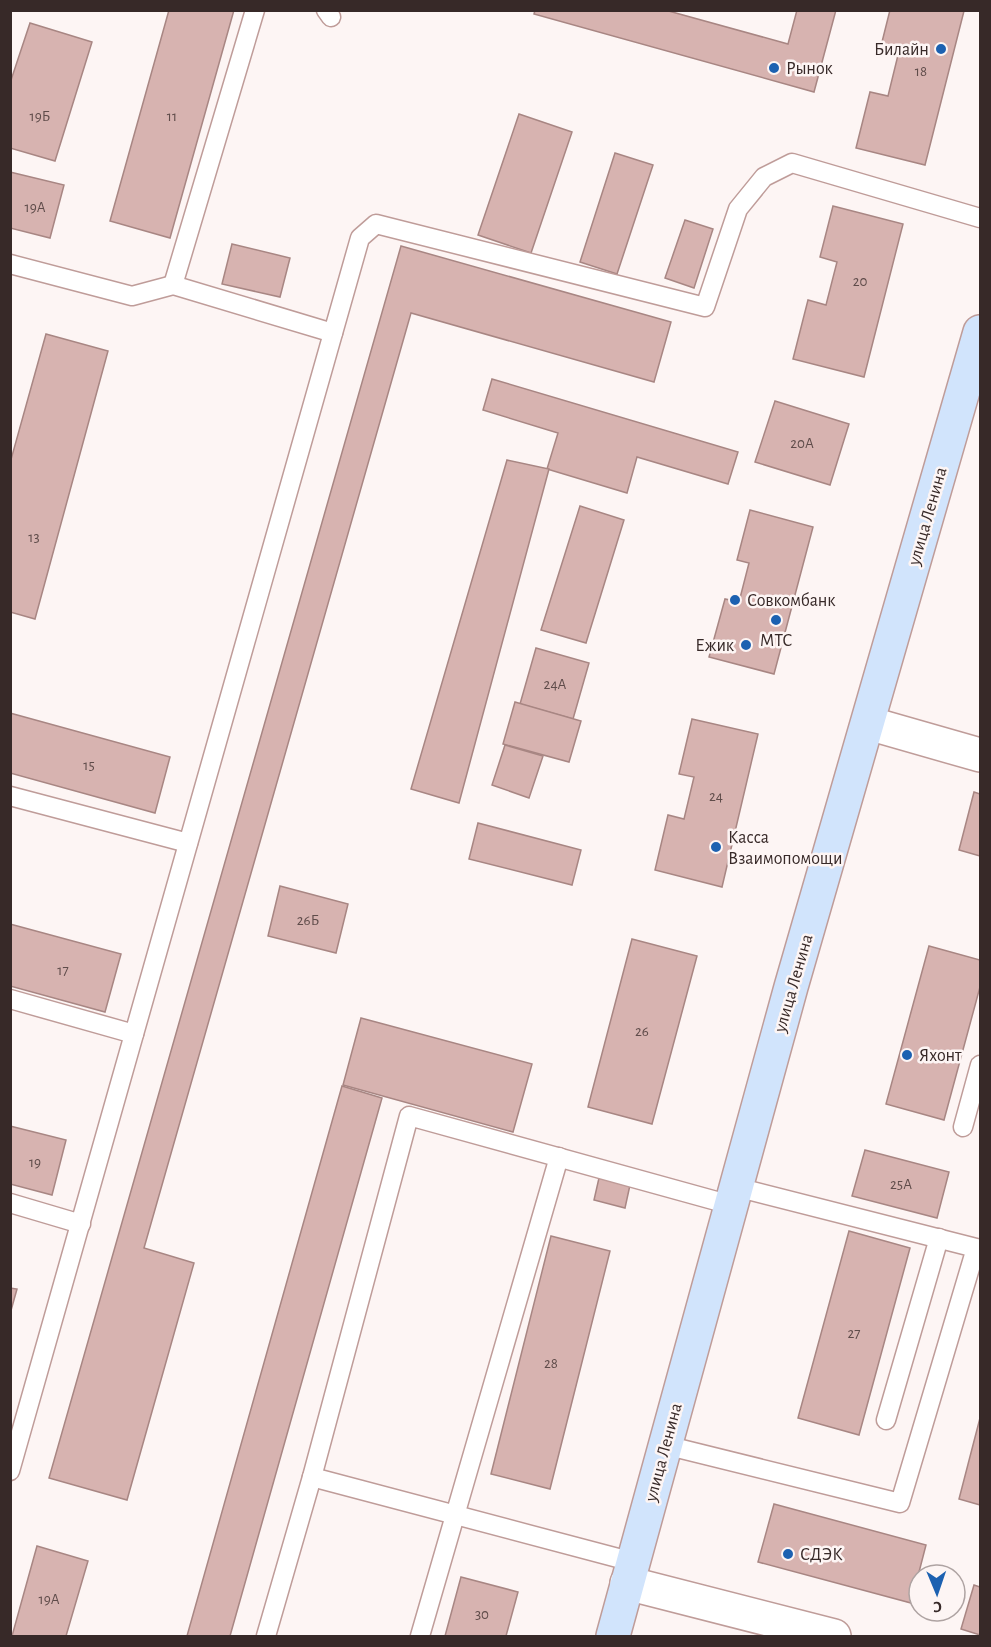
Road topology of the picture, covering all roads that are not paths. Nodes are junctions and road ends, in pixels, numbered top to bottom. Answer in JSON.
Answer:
{"nodes":[{"id":1,"x":255,"y":10,"type":"edge"},
{"id":2,"x":981,"y":218,"type":"edge"},
{"id":3,"x":10,"y":264,"type":"edge"},
{"id":4,"x":174,"y":285,"type":"junction"},
{"id":5,"x":981,"y":332,"type":"edge"},
{"id":6,"x":333,"y":333,"type":"junction"},
{"id":7,"x":868,"y":723,"type":"junction"},
{"id":8,"x":981,"y":755,"type":"edge"},
{"id":9,"x":10,"y":796,"type":"edge"},
{"id":10,"x":188,"y":843,"type":"junction"},
{"id":11,"x":10,"y":999,"type":"edge"},
{"id":12,"x":134,"y":1034,"type":"junction"},
{"id":13,"x":981,"y":1065,"type":"edge"},
{"id":14,"x":963,"y":1127,"type":"dead end"},
{"id":15,"x":559,"y":1157,"type":"junction"},
{"id":16,"x":734,"y":1196,"type":"junction"},
{"id":17,"x":10,"y":1203,"type":"edge"},
{"id":18,"x":81,"y":1224,"type":"junction"},
{"id":19,"x":939,"y":1238,"type":"junction"},
{"id":20,"x":886,"y":1420,"type":"dead end"},
{"id":21,"x":665,"y":1444,"type":"junction"},
{"id":22,"x":10,"y":1471,"type":"edge"},
{"id":23,"x":312,"y":1477,"type":"junction"},
{"id":24,"x":455,"y":1515,"type":"junction"},
{"id":25,"x":630,"y":1572,"type":"junction"},
{"id":26,"x":266,"y":1636,"type":"edge"},
{"id":27,"x":420,"y":1636,"type":"edge"},
{"id":28,"x":613,"y":1636,"type":"edge"},
{"id":29,"x":834,"y":1636,"type":"edge"}],
"edges":[{"from":1,"to":4,"type":"lane"},
{"from":2,"to":6,"type":"lane"},
{"from":3,"to":4,"type":"lane"},
{"from":4,"to":6,"type":"lane"},
{"from":5,"to":7,"type":"street","name":"улица Ленина"},
{"from":6,"to":10,"type":"lane"},
{"from":7,"to":8,"type":"street"},
{"from":7,"to":16,"type":"street","name":"улица Ленина"},
{"from":9,"to":10,"type":"lane"},
{"from":10,"to":12,"type":"lane"},
{"from":11,"to":12,"type":"lane"},
{"from":12,"to":18,"type":"lane"},
{"from":13,"to":14,"type":"lane"},
{"from":15,"to":16,"type":"lane"},
{"from":15,"to":23,"type":"lane"},
{"from":15,"to":24,"type":"lane"},
{"from":16,"to":19,"type":"lane"},
{"from":16,"to":21,"type":"street","name":"улица Ленина"},
{"from":17,"to":18,"type":"lane"},
{"from":18,"to":22,"type":"lane"},
{"from":19,"to":20,"type":"lane"},
{"from":19,"to":21,"type":"lane"},
{"from":21,"to":25,"type":"street","name":"улица Ленина"},
{"from":23,"to":24,"type":"lane"},
{"from":23,"to":26,"type":"lane"},
{"from":24,"to":25,"type":"lane"},
{"from":24,"to":27,"type":"lane"},
{"from":25,"to":28,"type":"street","name":"улица Ленина"},
{"from":25,"to":29,"type":"street"}]}
